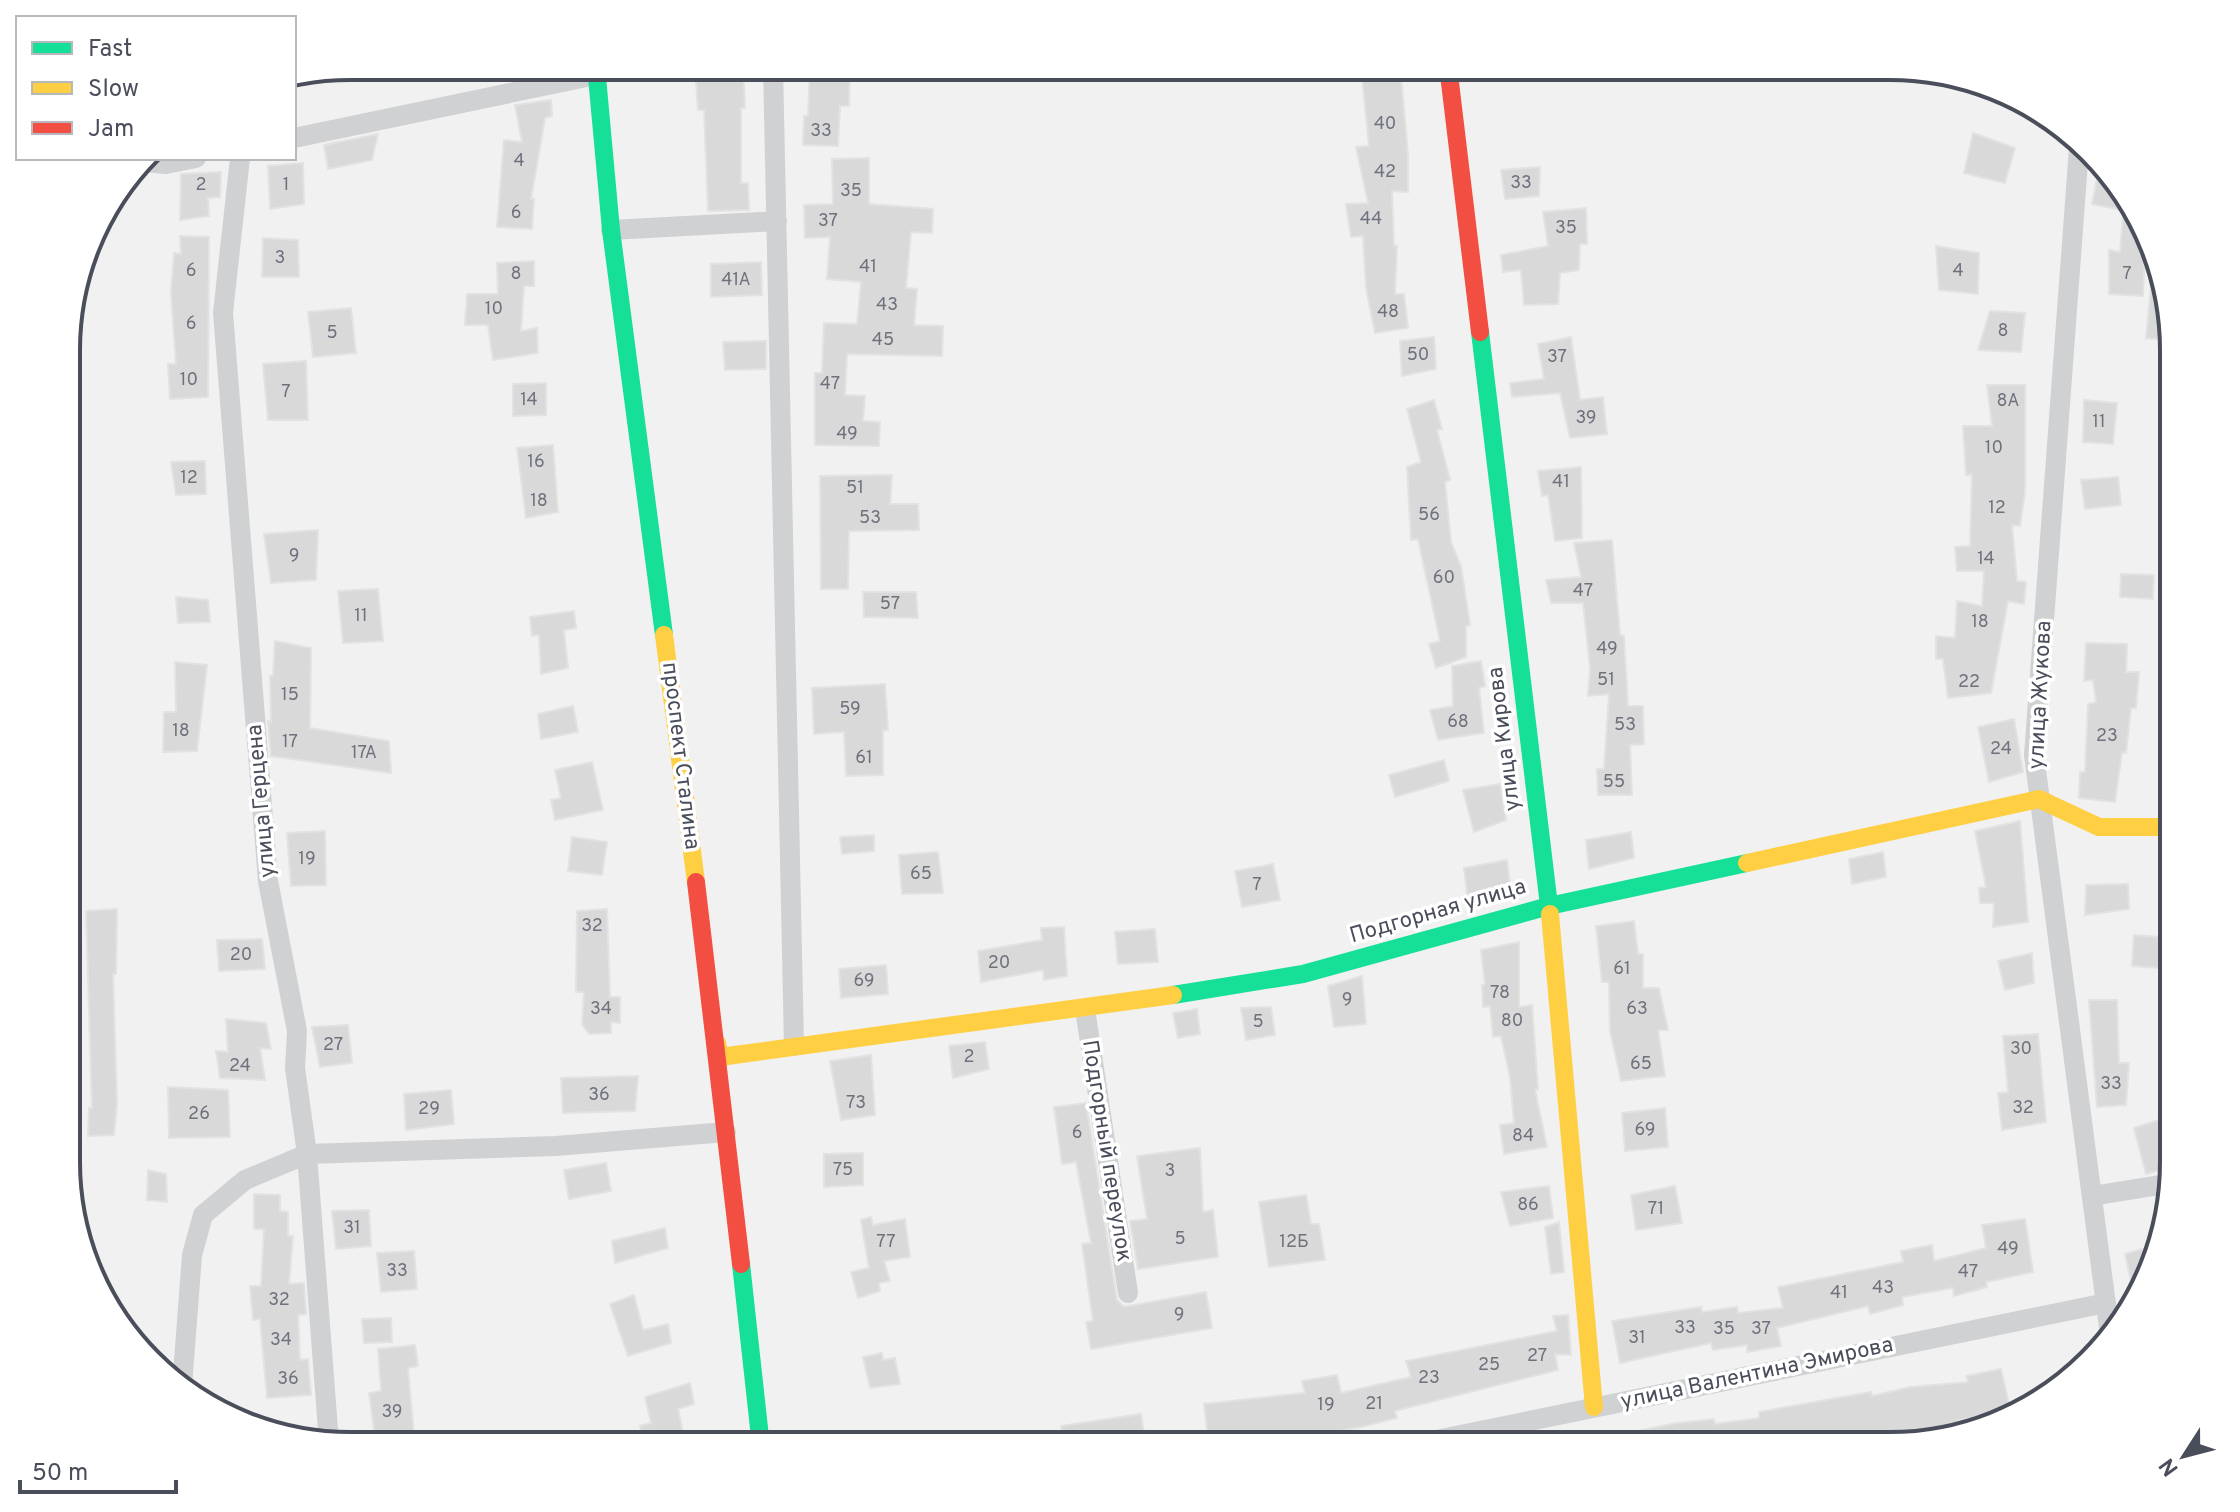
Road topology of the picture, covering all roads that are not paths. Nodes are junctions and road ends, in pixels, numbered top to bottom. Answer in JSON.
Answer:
{"nodes":[{"id":1,"x":555,"y":80,"type":"edge"},
{"id":2,"x":597,"y":80,"type":"edge"},
{"id":3,"x":773,"y":80,"type":"edge"},
{"id":4,"x":1450,"y":80,"type":"edge"},
{"id":5,"x":296,"y":138,"type":"edge"},
{"id":6,"x":2078,"y":157,"type":"edge"},
{"id":7,"x":186,"y":160,"type":"edge"},
{"id":8,"x":240,"y":160,"type":"edge"},
{"id":9,"x":156,"y":163,"type":"edge"},
{"id":10,"x":777,"y":221,"type":"junction"},
{"id":11,"x":611,"y":230,"type":"junction"},
{"id":12,"x":2039,"y":799,"type":"junction"},
{"id":13,"x":2159,"y":827,"type":"edge"},
{"id":14,"x":1549,"y":906,"type":"junction"},
{"id":15,"x":1085,"y":1009,"type":"junction"},
{"id":16,"x":717,"y":1043,"type":"junction"},
{"id":17,"x":794,"y":1046,"type":"junction"},
{"id":18,"x":726,"y":1132,"type":"junction"},
{"id":19,"x":307,"y":1154,"type":"junction"},
{"id":20,"x":2158,"y":1185,"type":"edge"},
{"id":21,"x":2092,"y":1196,"type":"junction"},
{"id":22,"x":1128,"y":1293,"type":"dead end"},
{"id":23,"x":2106,"y":1303,"type":"junction"},
{"id":24,"x":2108,"y":1320,"type":"edge"},
{"id":25,"x":183,"y":1373,"type":"edge"},
{"id":26,"x":1594,"y":1407,"type":"junction"},
{"id":27,"x":328,"y":1431,"type":"edge"},
{"id":28,"x":1478,"y":1431,"type":"edge"},
{"id":29,"x":759,"y":1432,"type":"edge"}],
"edges":[{"from":1,"to":5,"type":"street"},
{"from":2,"to":11,"type":"street","name":"проспект Сталина"},
{"from":3,"to":10,"type":"street"},
{"from":4,"to":14,"type":"street","name":"улица Кирова"},
{"from":6,"to":12,"type":"street","name":"улица Жукова"},
{"from":7,"to":9,"type":"street"},
{"from":8,"to":19,"type":"street","name":"улица Герцена"},
{"from":10,"to":11,"type":"street"},
{"from":10,"to":17,"type":"street"},
{"from":11,"to":16,"type":"street","name":"проспект Сталина"},
{"from":12,"to":13,"type":"street"},
{"from":12,"to":14,"type":"street","name":"Подгорная улица"},
{"from":12,"to":21,"type":"street","name":"улица Жукова"},
{"from":14,"to":15,"type":"street","name":"Подгорная улица"},
{"from":14,"to":26,"type":"street","name":"улица Кирова"},
{"from":15,"to":17,"type":"street","name":"Подгорная улица"},
{"from":15,"to":22,"type":"street","name":"Подгорный переулок"},
{"from":16,"to":17,"type":"street","name":"Подгорная улица"},
{"from":16,"to":18,"type":"street","name":"проспект Сталина"},
{"from":18,"to":19,"type":"street"},
{"from":18,"to":29,"type":"street","name":"проспект Сталина"},
{"from":19,"to":25,"type":"street"},
{"from":19,"to":27,"type":"street","name":"улица Герцена"},
{"from":20,"to":21,"type":"street"},
{"from":21,"to":23,"type":"street","name":"улица Жукова"},
{"from":23,"to":24,"type":"street","name":"улица Жукова"},
{"from":23,"to":26,"type":"street","name":"улица Валентина Эмирова"},
{"from":26,"to":28,"type":"street","name":"улица Валентина Эмирова"}]}
